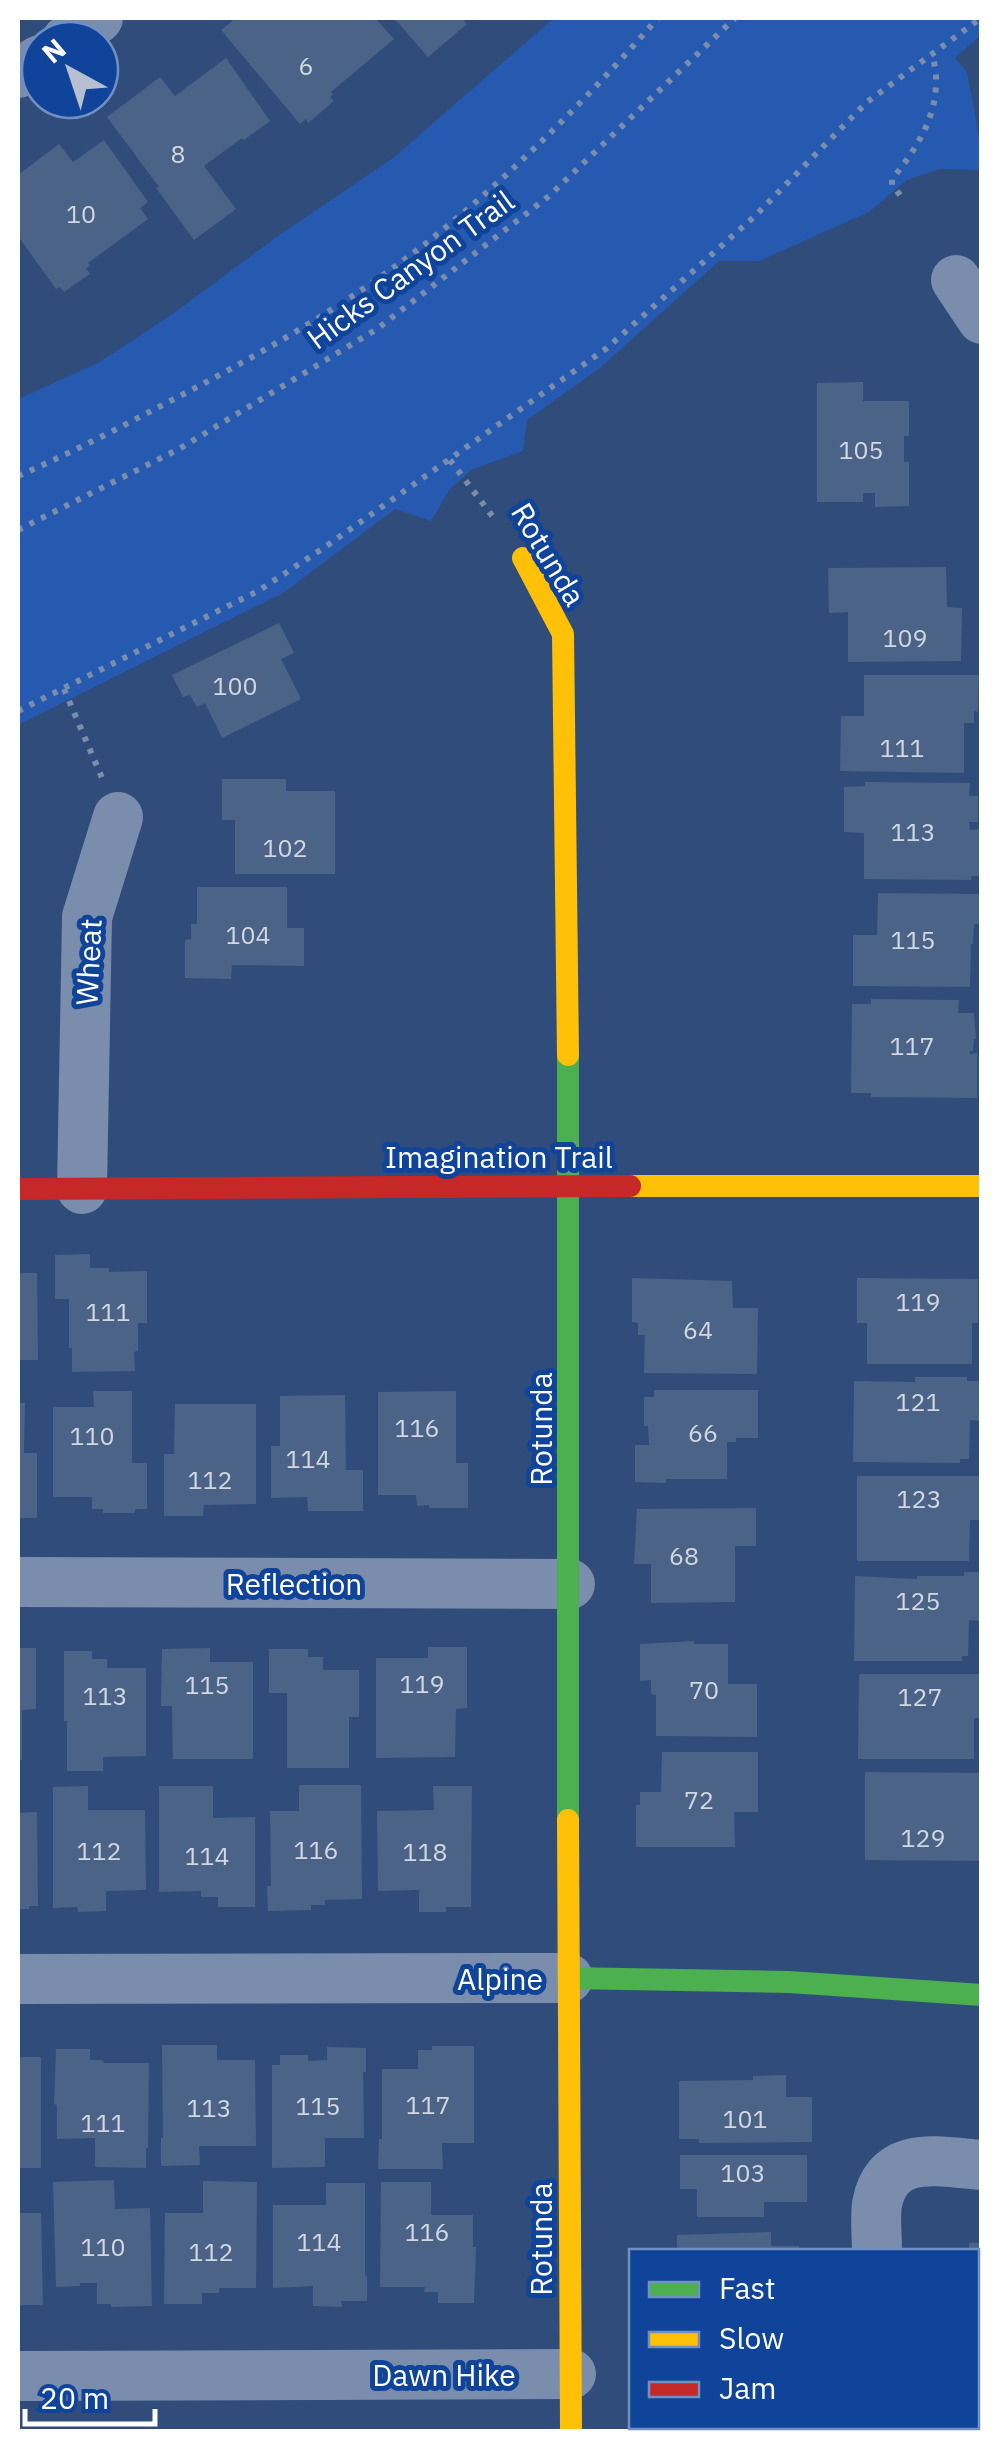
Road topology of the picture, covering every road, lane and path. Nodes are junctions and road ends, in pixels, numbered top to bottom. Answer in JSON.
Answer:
{"nodes":[{"id":1,"x":658,"y":18,"type":"edge"},
{"id":2,"x":735,"y":18,"type":"edge"},
{"id":3,"x":982,"y":18,"type":"edge"},
{"id":4,"x":932,"y":54,"type":"junction"},
{"id":5,"x":900,"y":195,"type":"dead end"},
{"id":6,"x":450,"y":460,"type":"junction"},
{"id":7,"x":18,"y":476,"type":"edge"},
{"id":8,"x":18,"y":530,"type":"edge"},
{"id":9,"x":523,"y":558,"type":"joint"},
{"id":10,"x":64,"y":690,"type":"junction"},
{"id":11,"x":18,"y":711,"type":"edge"},
{"id":12,"x":118,"y":816,"type":"joint"},
{"id":13,"x":570,"y":1186,"type":"junction"},
{"id":14,"x":982,"y":1186,"type":"edge"},
{"id":15,"x":82,"y":1189,"type":"junction"},
{"id":16,"x":18,"y":1190,"type":"edge"},
{"id":17,"x":18,"y":1582,"type":"edge"},
{"id":18,"x":570,"y":1584,"type":"junction"},
{"id":19,"x":568,"y":1978,"type":"junction"},
{"id":20,"x":18,"y":1979,"type":"edge"},
{"id":21,"x":982,"y":1995,"type":"edge"},
{"id":22,"x":982,"y":2165,"type":"edge"},
{"id":23,"x":877,"y":2249,"type":"edge"},
{"id":24,"x":571,"y":2374,"type":"junction"},
{"id":25,"x":18,"y":2376,"type":"edge"},
{"id":26,"x":571,"y":2432,"type":"edge"}],
"edges":[{"from":1,"to":7,"type":"path"},
{"from":2,"to":8,"type":"path","name":"Hicks Canyon Trail"},
{"from":3,"to":4,"type":"path"},
{"from":4,"to":5,"type":"path"},
{"from":4,"to":6,"type":"path"},
{"from":6,"to":9,"type":"path","name":"Rotunda"},
{"from":6,"to":10,"type":"path"},
{"from":9,"to":13,"type":"street","name":"Rotunda"},
{"from":10,"to":11,"type":"path"},
{"from":10,"to":12,"type":"path"},
{"from":12,"to":15,"type":"street","name":"Wheat"},
{"from":13,"to":14,"type":"street","name":"Imagination Trail"},
{"from":13,"to":15,"type":"street","name":"Imagination Trail"},
{"from":13,"to":18,"type":"street","name":"Rotunda"},
{"from":15,"to":16,"type":"street","name":"Imagination Trail"},
{"from":17,"to":18,"type":"street","name":"Reflection"},
{"from":18,"to":19,"type":"street","name":"Rotunda"},
{"from":19,"to":20,"type":"street","name":"Alpine"},
{"from":19,"to":21,"type":"street","name":"Alpine"},
{"from":19,"to":24,"type":"street","name":"Rotunda"},
{"from":22,"to":23,"type":"street"},
{"from":24,"to":25,"type":"street","name":"Dawn Hike"},
{"from":24,"to":26,"type":"street","name":"Rotunda"}]}
